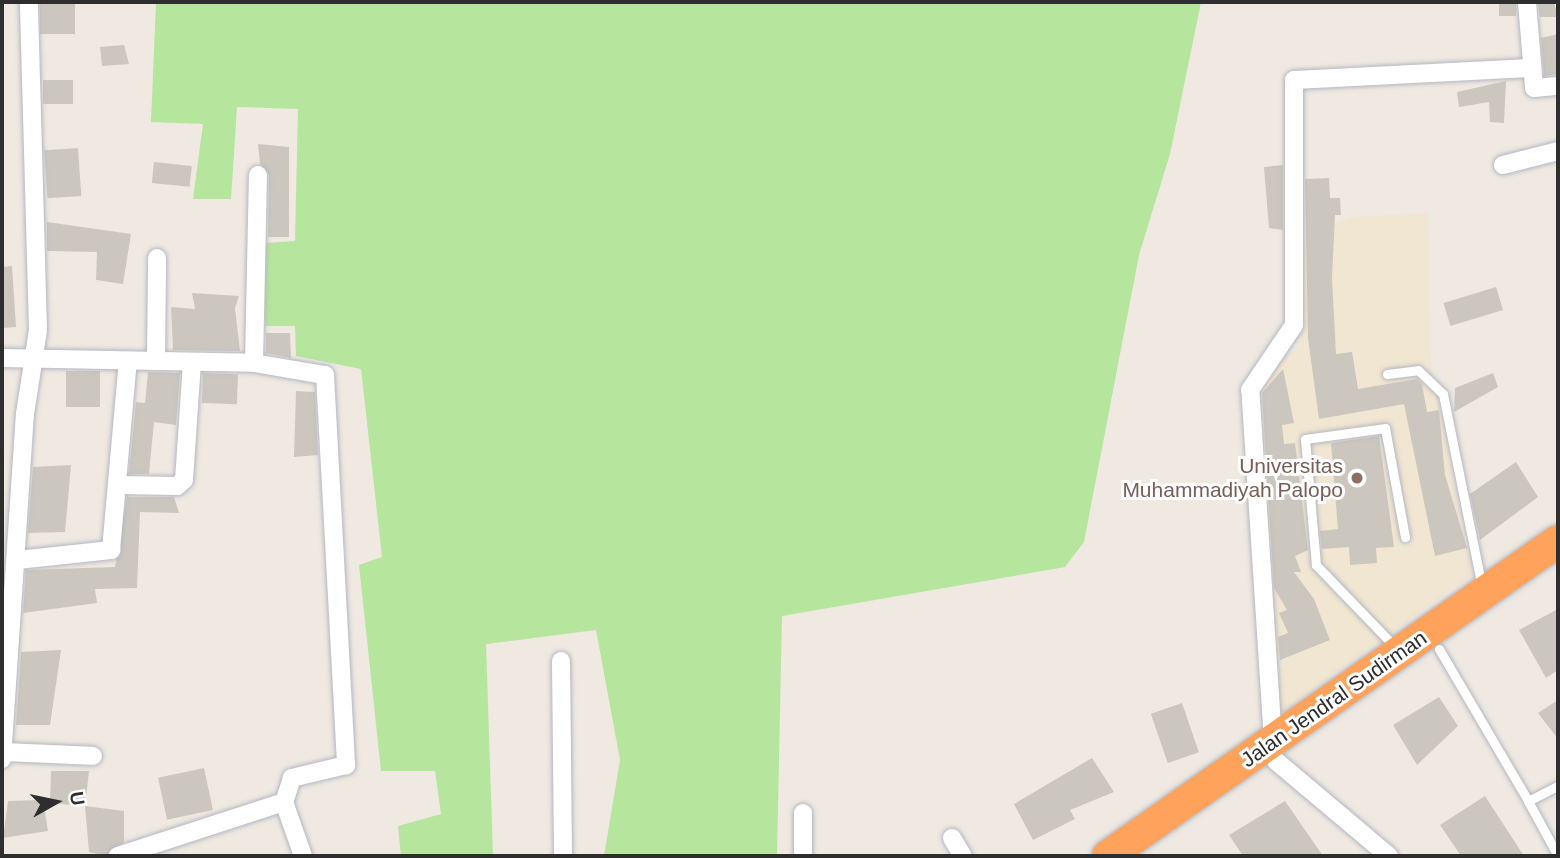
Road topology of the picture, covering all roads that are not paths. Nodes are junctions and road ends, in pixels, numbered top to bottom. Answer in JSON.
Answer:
{"nodes":[{"id":1,"x":29,"y":2,"type":"edge"},
{"id":2,"x":1527,"y":2,"type":"edge"},
{"id":3,"x":1531,"y":68,"type":"junction"},
{"id":4,"x":1558,"y":86,"type":"edge"},
{"id":5,"x":1558,"y":151,"type":"edge"},
{"id":6,"x":1503,"y":165,"type":"dead end"},
{"id":7,"x":258,"y":175,"type":"dead end"},
{"id":8,"x":157,"y":258,"type":"dead end"},
{"id":9,"x":34,"y":357,"type":"junction"},
{"id":10,"x":2,"y":358,"type":"edge"},
{"id":11,"x":128,"y":361,"type":"junction"},
{"id":12,"x":156,"y":362,"type":"junction"},
{"id":13,"x":192,"y":362,"type":"junction"},
{"id":14,"x":254,"y":363,"type":"junction"},
{"id":15,"x":1387,"y":374,"type":"dead end"},
{"id":16,"x":119,"y":485,"type":"junction"},
{"id":17,"x":10,"y":525,"type":"edge"},
{"id":18,"x":1405,"y":537,"type":"dead end"},
{"id":19,"x":1558,"y":541,"type":"edge"},
{"id":20,"x":17,"y":560,"type":"junction"},
{"id":21,"x":1558,"y":567,"type":"edge"},
{"id":22,"x":1483,"y":593,"type":"junction"},
{"id":23,"x":7,"y":614,"type":"edge"},
{"id":24,"x":1439,"y":649,"type":"junction"},
{"id":25,"x":1402,"y":653,"type":"junction"},
{"id":26,"x":561,"y":661,"type":"dead end"},
{"id":27,"x":1275,"y":751,"type":"junction"},
{"id":28,"x":2,"y":752,"type":"edge"},
{"id":29,"x":93,"y":756,"type":"dead end"},
{"id":30,"x":2,"y":759,"type":"edge"},
{"id":31,"x":1558,"y":786,"type":"edge"},
{"id":32,"x":1528,"y":801,"type":"junction"},
{"id":33,"x":284,"y":802,"type":"junction"},
{"id":34,"x":803,"y":813,"type":"dead end"},
{"id":35,"x":952,"y":838,"type":"dead end"},
{"id":36,"x":118,"y":856,"type":"edge"},
{"id":37,"x":303,"y":856,"type":"edge"},
{"id":38,"x":563,"y":856,"type":"edge"},
{"id":39,"x":803,"y":856,"type":"edge"},
{"id":40,"x":962,"y":856,"type":"edge"},
{"id":41,"x":1108,"y":856,"type":"edge"},
{"id":42,"x":1140,"y":856,"type":"edge"},
{"id":43,"x":1389,"y":856,"type":"edge"},
{"id":44,"x":1558,"y":856,"type":"edge"}],
"edges":[{"from":1,"to":9,"type":"street"},
{"from":2,"to":3,"type":"street"},
{"from":3,"to":4,"type":"street"},
{"from":3,"to":27,"type":"street"},
{"from":5,"to":6,"type":"street"},
{"from":7,"to":14,"type":"street"},
{"from":8,"to":12,"type":"street"},
{"from":9,"to":10,"type":"street"},
{"from":9,"to":11,"type":"street"},
{"from":9,"to":17,"type":"street"},
{"from":11,"to":12,"type":"street"},
{"from":11,"to":16,"type":"street"},
{"from":12,"to":13,"type":"street"},
{"from":13,"to":14,"type":"street"},
{"from":13,"to":16,"type":"street"},
{"from":14,"to":33,"type":"street"},
{"from":15,"to":22,"type":"lane"},
{"from":16,"to":20,"type":"street"},
{"from":17,"to":20,"type":"street"},
{"from":18,"to":25,"type":"lane"},
{"from":19,"to":22,"type":"highway","name":"Jalan Jendral Sudirman"},
{"from":20,"to":23,"type":"street"},
{"from":21,"to":24,"type":"highway","name":"Jalan Jendral Sudirman"},
{"from":22,"to":25,"type":"highway","name":"Jalan Jendral Sudirman"},
{"from":23,"to":28,"type":"street"},
{"from":24,"to":27,"type":"highway","name":"Jalan Jendral Sudirman"},
{"from":24,"to":32,"type":"lane"},
{"from":25,"to":27,"type":"highway","name":"Jalan Jendral Sudirman"},
{"from":26,"to":38,"type":"street"},
{"from":27,"to":41,"type":"highway","name":"Jalan Jendral Sudirman"},
{"from":27,"to":42,"type":"highway","name":"Jalan Jendral Sudirman"},
{"from":27,"to":43,"type":"street"},
{"from":28,"to":29,"type":"street"},
{"from":28,"to":30,"type":"street"},
{"from":31,"to":32,"type":"lane"},
{"from":32,"to":44,"type":"lane"},
{"from":33,"to":36,"type":"street"},
{"from":33,"to":37,"type":"street"},
{"from":34,"to":39,"type":"street"},
{"from":35,"to":40,"type":"street"}]}
